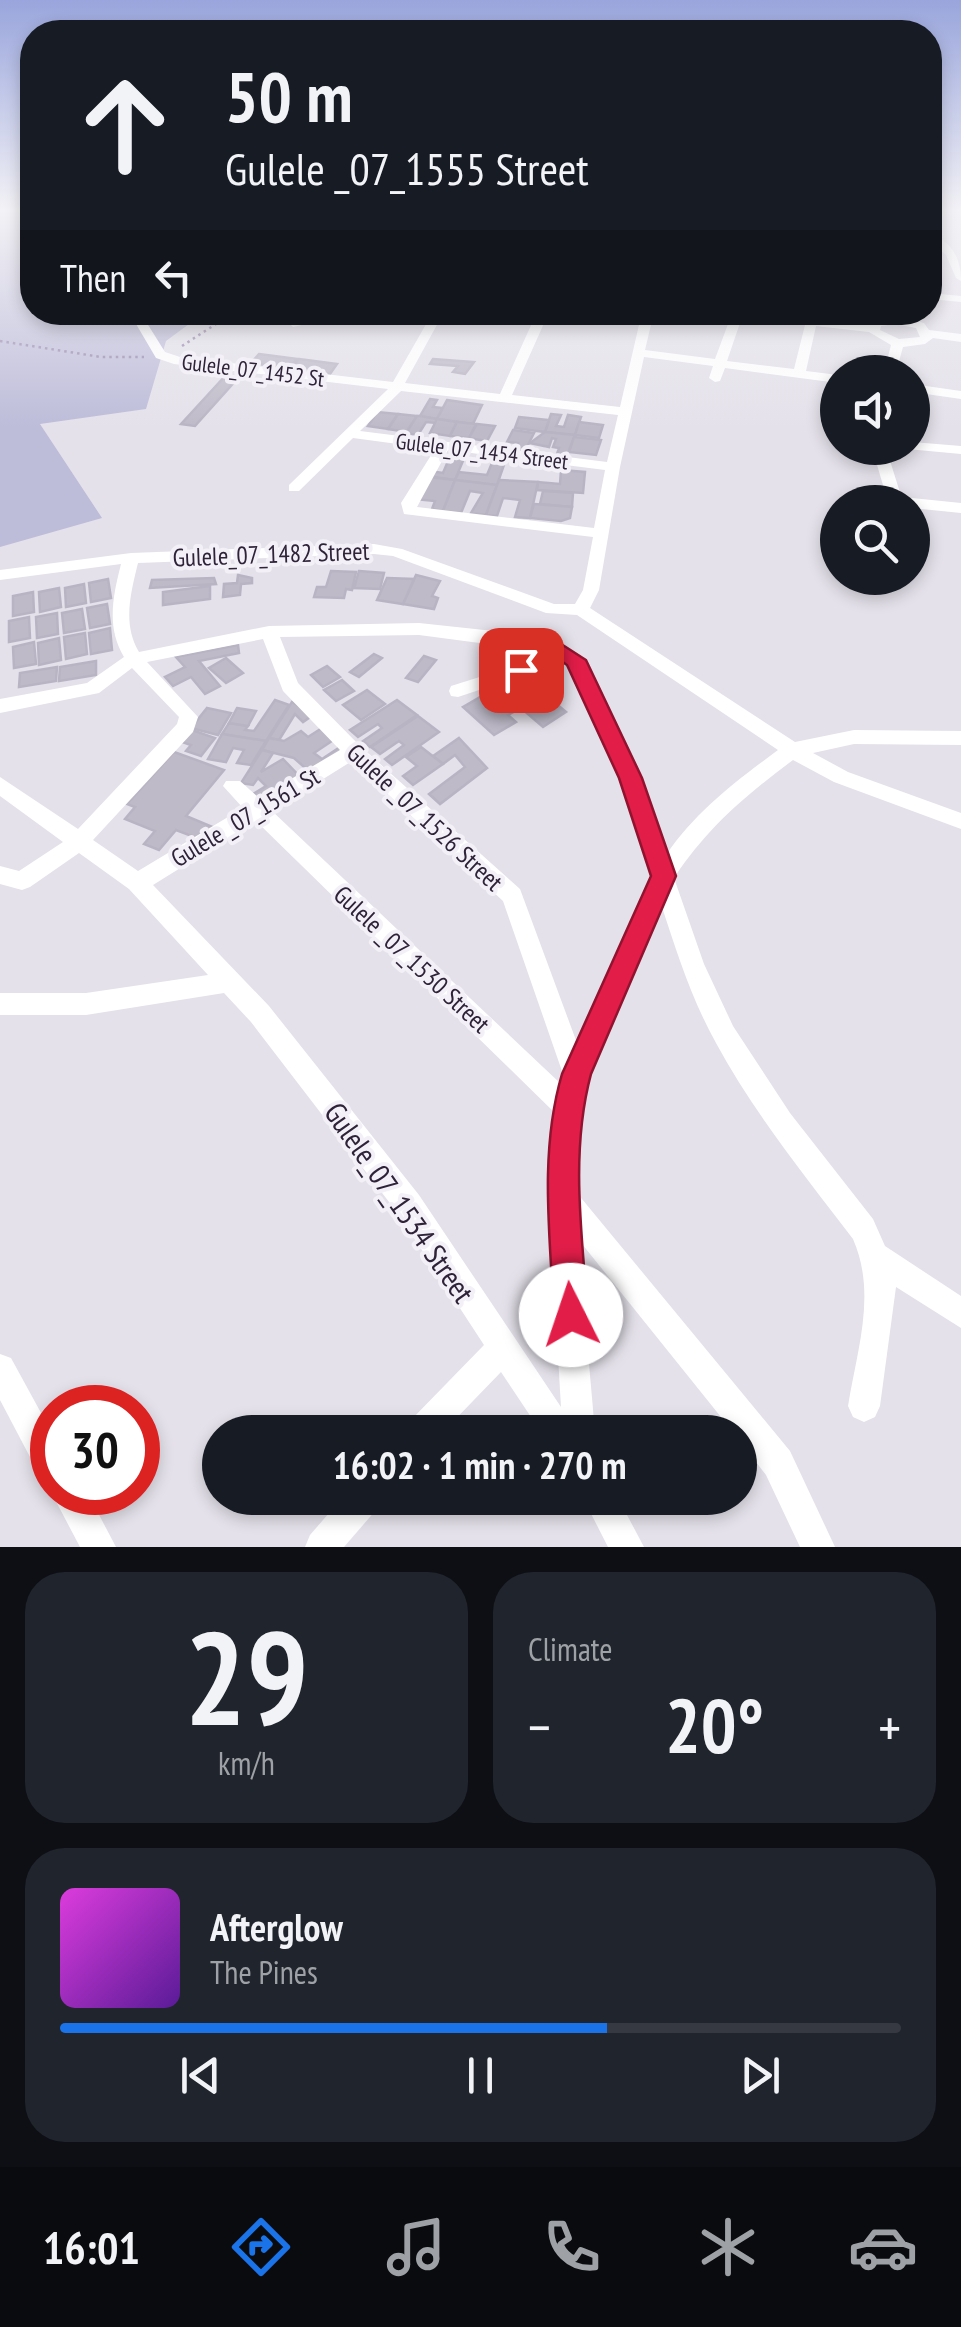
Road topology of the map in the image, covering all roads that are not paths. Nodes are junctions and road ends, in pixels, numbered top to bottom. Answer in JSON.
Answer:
{"nodes":[{"id":1,"x":142,"y":325,"type":"edge"},
{"id":2,"x":432,"y":325,"type":"edge"},
{"id":3,"x":538,"y":325,"type":"edge"},
{"id":4,"x":645,"y":325,"type":"edge"},
{"id":5,"x":730,"y":325,"type":"edge"},
{"id":6,"x":810,"y":325,"type":"edge"},
{"id":7,"x":851,"y":325,"type":"edge"},
{"id":8,"x":878,"y":325,"type":"edge"},
{"id":9,"x":918,"y":325,"type":"edge"},
{"id":10,"x":874,"y":329,"type":"junction"},
{"id":11,"x":928,"y":334,"type":"junction"},
{"id":12,"x":961,"y":338,"type":"edge"},
{"id":13,"x":898,"y":343,"type":"junction"},
{"id":14,"x":638,"y":353,"type":"junction"},
{"id":15,"x":895,"y":355,"type":"edge"},
{"id":16,"x":716,"y":370,"type":"junction"},
{"id":17,"x":799,"y":374,"type":"junction"},
{"id":18,"x":820,"y":376,"type":"edge"},
{"id":19,"x":396,"y":388,"type":"junction"},
{"id":20,"x":930,"y":391,"type":"edge"},
{"id":21,"x":961,"y":395,"type":"edge"},
{"id":22,"x":504,"y":399,"type":"junction"},
{"id":23,"x":626,"y":412,"type":"junction"},
{"id":24,"x":352,"y":434,"type":"junction"},
{"id":25,"x":444,"y":446,"type":"junction"},
{"id":26,"x":930,"y":447,"type":"edge"},
{"id":27,"x":961,"y":450,"type":"edge"},
{"id":28,"x":613,"y":467,"type":"junction"},
{"id":29,"x":294,"y":488,"type":"dead end"},
{"id":30,"x":930,"y":505,"type":"edge"},
{"id":31,"x":961,"y":508,"type":"edge"},
{"id":32,"x":600,"y":533,"type":"junction"},
{"id":33,"x":131,"y":558,"type":"junction"},
{"id":34,"x":6,"y":574,"type":"edge"},
{"id":35,"x":581,"y":610,"type":"junction"},
{"id":36,"x":269,"y":632,"type":"junction"},
{"id":37,"x":558,"y":649,"type":"junction"},
{"id":38,"x":133,"y":659,"type":"junction"},
{"id":39,"x":458,"y":691,"type":"dead end"},
{"id":40,"x":0,"y":706,"type":"edge"},
{"id":41,"x":961,"y":738,"type":"edge"},
{"id":42,"x":792,"y":750,"type":"junction"},
{"id":43,"x":352,"y":751,"type":"junction"},
{"id":44,"x":0,"y":785,"type":"edge"},
{"id":45,"x":233,"y":786,"type":"dead end"},
{"id":46,"x":256,"y":812,"type":"junction"},
{"id":47,"x":961,"y":821,"type":"edge"},
{"id":48,"x":79,"y":842,"type":"junction"},
{"id":49,"x":0,"y":875,"type":"edge"},
{"id":50,"x":664,"y":876,"type":"junction"},
{"id":51,"x":138,"y":883,"type":"junction"},
{"id":52,"x":228,"y":982,"type":"junction"},
{"id":53,"x":0,"y":1004,"type":"edge"},
{"id":54,"x":576,"y":1074,"type":"junction"},
{"id":55,"x":567,"y":1107,"type":"junction"},
{"id":56,"x":563,"y":1198,"type":"junction"},
{"id":57,"x":875,"y":1256,"type":"junction"},
{"id":58,"x":961,"y":1313,"type":"edge"},
{"id":59,"x":502,"y":1350,"type":"junction"},
{"id":60,"x":0,"y":1370,"type":"edge"},
{"id":61,"x":864,"y":1406,"type":"dead end"},
{"id":62,"x":438,"y":1415,"type":"edge"},
{"id":63,"x":547,"y":1415,"type":"edge"},
{"id":64,"x":578,"y":1415,"type":"edge"},
{"id":65,"x":30,"y":1424,"type":"edge"},
{"id":66,"x":81,"y":1515,"type":"edge"},
{"id":67,"x":349,"y":1515,"type":"edge"},
{"id":68,"x":610,"y":1515,"type":"edge"},
{"id":69,"x":98,"y":1547,"type":"edge"},
{"id":70,"x":322,"y":1547,"type":"edge"},
{"id":71,"x":628,"y":1547,"type":"edge"},
{"id":72,"x":818,"y":1547,"type":"edge"}],
"edges":[{"from":1,"to":19,"type":"street","name":"Gulele_07_1452 St"},
{"from":2,"to":19,"type":"street"},
{"from":3,"to":22,"type":"street"},
{"from":4,"to":14,"type":"street"},
{"from":5,"to":16,"type":"street"},
{"from":6,"to":17,"type":"street"},
{"from":7,"to":10,"type":"street"},
{"from":8,"to":10,"type":"street"},
{"from":9,"to":11,"type":"street"},
{"from":10,"to":13,"type":"street"},
{"from":11,"to":12,"type":"street"},
{"from":11,"to":13,"type":"street"},
{"from":13,"to":15,"type":"street"},
{"from":14,"to":16,"type":"street"},
{"from":14,"to":23,"type":"street"},
{"from":16,"to":17,"type":"street"},
{"from":17,"to":18,"type":"street"},
{"from":19,"to":22,"type":"street","name":"Gulele_07_1452 St"},
{"from":19,"to":24,"type":"street"},
{"from":20,"to":21,"type":"street"},
{"from":22,"to":23,"type":"street","name":"Gulele_07_1452 St"},
{"from":23,"to":28,"type":"street"},
{"from":24,"to":25,"type":"street","name":"Gulele_07_1454 Street"},
{"from":24,"to":29,"type":"street"},
{"from":25,"to":28,"type":"street","name":"Gulele_07_1454 Street"},
{"from":25,"to":32,"type":"street"},
{"from":26,"to":27,"type":"street"},
{"from":28,"to":32,"type":"street"},
{"from":30,"to":31,"type":"street"},
{"from":32,"to":35,"type":"street"},
{"from":33,"to":34,"type":"street","name":"Gulele_07_1482 Street"},
{"from":33,"to":35,"type":"street","name":"Gulele_07_1482 Street"},
{"from":33,"to":38,"type":"street"},
{"from":35,"to":42,"type":"street"},
{"from":36,"to":37,"type":"street"},
{"from":36,"to":38,"type":"street"},
{"from":36,"to":43,"type":"street","name":"Gulele _07_1526 Street"},
{"from":37,"to":39,"type":"street"},
{"from":37,"to":50,"type":"street"},
{"from":38,"to":40,"type":"street"},
{"from":38,"to":48,"type":"street"},
{"from":41,"to":42,"type":"street"},
{"from":42,"to":47,"type":"street"},
{"from":42,"to":50,"type":"street"},
{"from":43,"to":46,"type":"street","name":"Gulele _07_1561 St"},
{"from":43,"to":54,"type":"street","name":"Gulele _07_1526 Street"},
{"from":44,"to":48,"type":"street","name":"Gulele_07_1534 Street"},
{"from":45,"to":46,"type":"street","name":"Gulele _07_1530 Street"},
{"from":46,"to":51,"type":"street","name":"Gulele _07_1561 St"},
{"from":46,"to":55,"type":"street","name":"Gulele _07_1530 Street"},
{"from":48,"to":49,"type":"street"},
{"from":48,"to":51,"type":"street","name":"Gulele_07_1534 Street"},
{"from":50,"to":54,"type":"street"},
{"from":50,"to":57,"type":"street"},
{"from":51,"to":52,"type":"street","name":"Gulele_07_1534 Street"},
{"from":52,"to":53,"type":"street"},
{"from":52,"to":59,"type":"street","name":"Gulele_07_1534 Street"},
{"from":54,"to":55,"type":"street"},
{"from":55,"to":56,"type":"street"},
{"from":56,"to":64,"type":"street"},
{"from":56,"to":72,"type":"street"},
{"from":57,"to":58,"type":"street"},
{"from":57,"to":61,"type":"street"},
{"from":59,"to":62,"type":"street"},
{"from":59,"to":63,"type":"street","name":"Gulele_07_1534 Street"},
{"from":60,"to":65,"type":"street"},
{"from":66,"to":69,"type":"street"},
{"from":67,"to":70,"type":"street"},
{"from":68,"to":71,"type":"street"}]}
